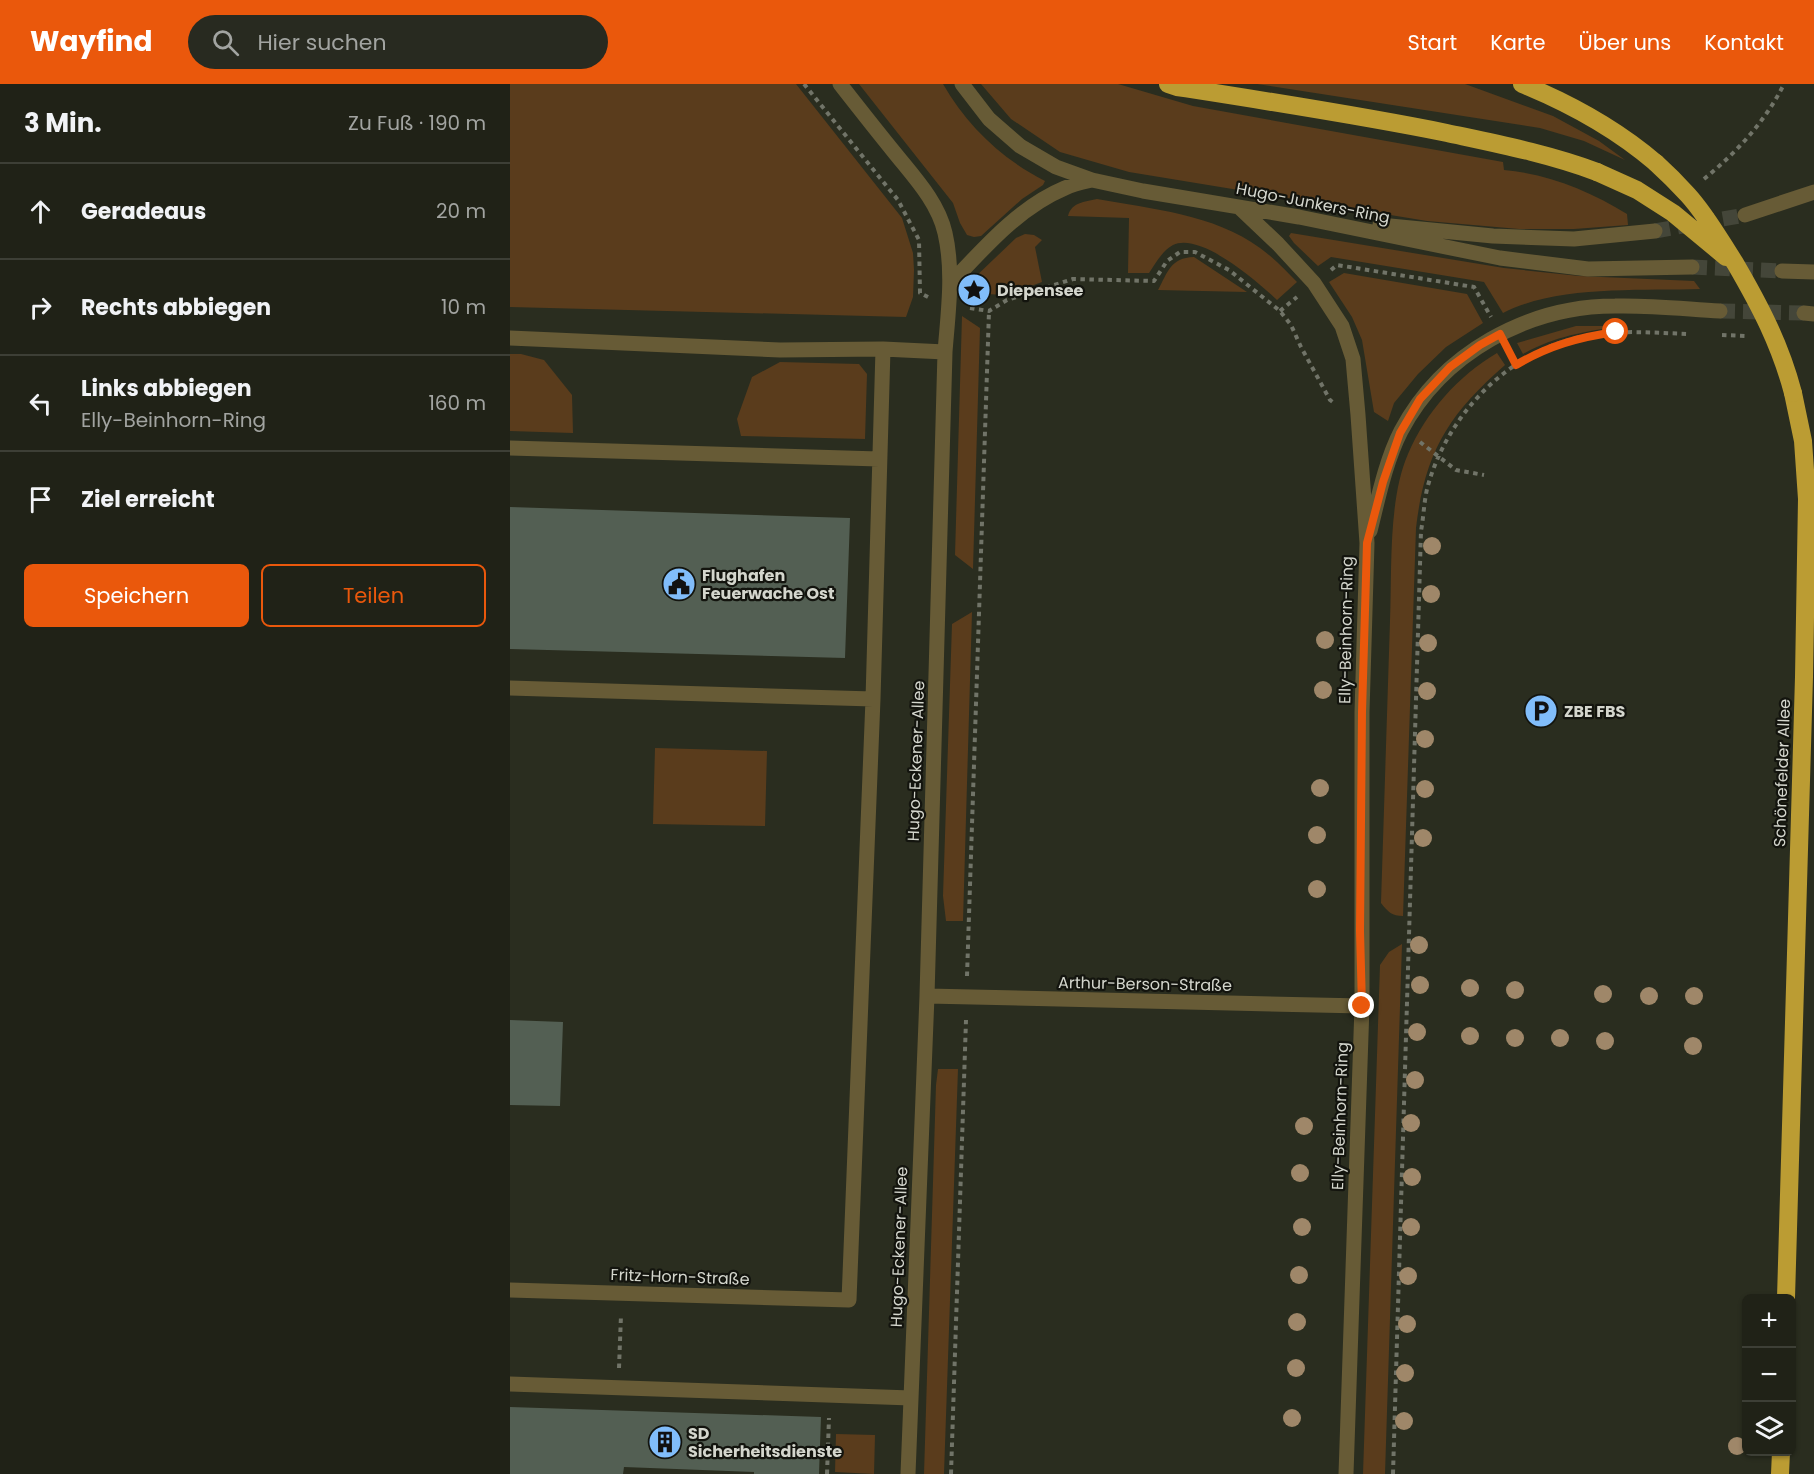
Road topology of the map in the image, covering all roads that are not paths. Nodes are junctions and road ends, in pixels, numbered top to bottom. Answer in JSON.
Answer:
{"nodes":[{"id":1,"x":840,"y":84,"type":"edge"},
{"id":2,"x":962,"y":84,"type":"edge"},
{"id":3,"x":1168,"y":84,"type":"edge"},
{"id":4,"x":1522,"y":84,"type":"edge"},
{"id":5,"x":1092,"y":180,"type":"junction"},
{"id":6,"x":1814,"y":192,"type":"edge"},
{"id":7,"x":1239,"y":207,"type":"junction"},
{"id":8,"x":1745,"y":215,"type":"tunnel mouth"},
{"id":9,"x":1299,"y":217,"type":"junction"},
{"id":10,"x":1655,"y":231,"type":"tunnel mouth"},
{"id":11,"x":1735,"y":264,"type":"junction"},
{"id":12,"x":1692,"y":267,"type":"tunnel mouth"},
{"id":13,"x":1782,"y":271,"type":"tunnel mouth"},
{"id":14,"x":1814,"y":272,"type":"edge"},
{"id":15,"x":950,"y":284,"type":"junction"},
{"id":16,"x":1720,"y":311,"type":"tunnel mouth"},
{"id":17,"x":510,"y":339,"type":"edge"},
{"id":18,"x":883,"y":349,"type":"junction"},
{"id":19,"x":945,"y":352,"type":"junction"},
{"id":20,"x":510,"y":448,"type":"edge"},
{"id":21,"x":879,"y":459,"type":"junction"},
{"id":22,"x":1367,"y":543,"type":"junction"},
{"id":23,"x":510,"y":688,"type":"edge"},
{"id":24,"x":873,"y":699,"type":"junction"},
{"id":25,"x":927,"y":996,"type":"junction"},
{"id":26,"x":1362,"y":1006,"type":"junction"},
{"id":27,"x":510,"y":1290,"type":"edge"},
{"id":28,"x":1786,"y":1294,"type":"edge"},
{"id":29,"x":510,"y":1384,"type":"edge"},
{"id":30,"x":911,"y":1398,"type":"junction"},
{"id":31,"x":1781,"y":1456,"type":"edge"},
{"id":32,"x":909,"y":1474,"type":"edge"},
{"id":33,"x":1346,"y":1474,"type":"edge"},
{"id":34,"x":1780,"y":1474,"type":"edge"}],
"edges":[{"from":1,"to":15,"type":"street","name":"Hugo-Eckener-Allee"},
{"from":2,"to":5,"type":"street","name":"Hugo-Junkers-Ring"},
{"from":3,"to":11,"type":"highway","bridge":true},
{"from":4,"to":11,"type":"highway","name":"Schönefelder Allee","bridge":true},
{"from":5,"to":7,"type":"street","name":"Hugo-Junkers-Ring"},
{"from":5,"to":15,"type":"street"},
{"from":6,"to":8,"type":"street"},
{"from":7,"to":9,"type":"street","name":"Hugo-Junkers-Ring"},
{"from":7,"to":22,"type":"street","name":"Elly-Beinhorn-Ring"},
{"from":9,"to":10,"type":"street"},
{"from":9,"to":12,"type":"street","name":"Hugo-Junkers-Ring"},
{"from":11,"to":28,"type":"highway","name":"Schönefelder Allee","bridge":true},
{"from":13,"to":14,"type":"street"},
{"from":15,"to":19,"type":"street","name":"Hugo-Eckener-Allee"},
{"from":16,"to":22,"type":"street","name":"Elly-Beinhorn-Ring"},
{"from":17,"to":18,"type":"street"},
{"from":18,"to":19,"type":"street"},
{"from":18,"to":21,"type":"street"},
{"from":19,"to":25,"type":"street","name":"Hugo-Eckener-Allee"},
{"from":20,"to":21,"type":"street"},
{"from":21,"to":24,"type":"street"},
{"from":22,"to":26,"type":"street","name":"Elly-Beinhorn-Ring"},
{"from":23,"to":24,"type":"street"},
{"from":24,"to":27,"type":"street","name":"Fritz-Horn-Straße"},
{"from":25,"to":26,"type":"street","name":"Arthur-Berson-Straße"},
{"from":25,"to":30,"type":"street","name":"Hugo-Eckener-Allee"},
{"from":26,"to":33,"type":"street","name":"Elly-Beinhorn-Ring"},
{"from":29,"to":30,"type":"street"},
{"from":30,"to":32,"type":"street","name":"Hugo-Eckener-Allee"},
{"from":31,"to":34,"type":"highway"}]}
